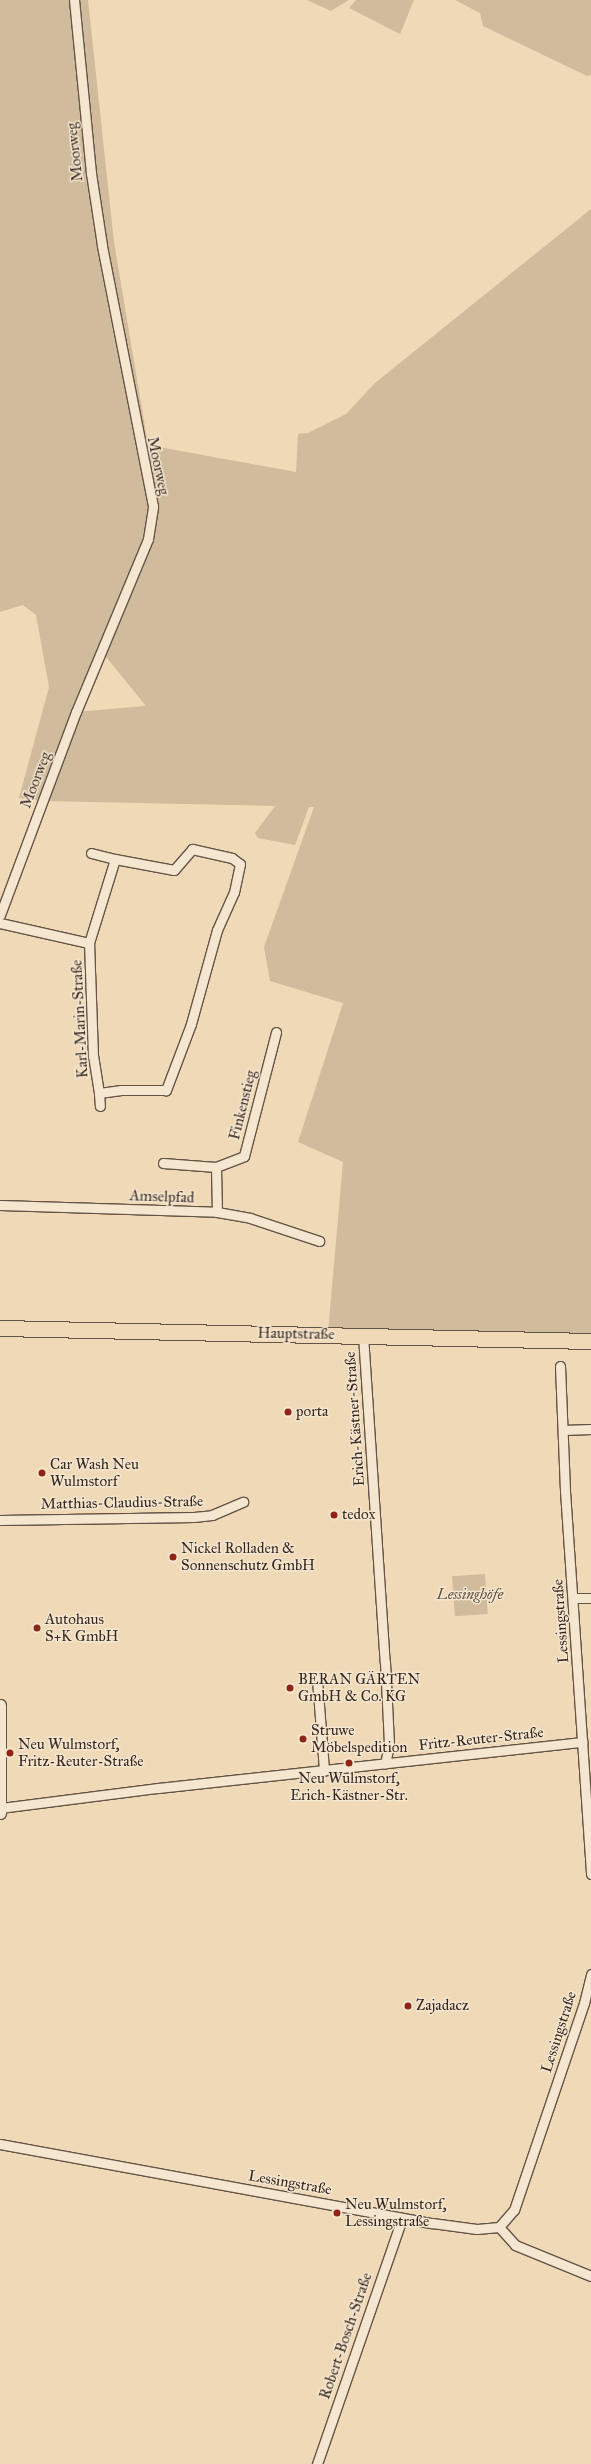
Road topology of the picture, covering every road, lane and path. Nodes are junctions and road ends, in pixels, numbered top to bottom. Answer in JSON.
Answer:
{"nodes":[{"id":1,"x":74,"y":0,"type":"edge"},
{"id":2,"x":91,"y":853,"type":"dead end"},
{"id":3,"x":115,"y":859,"type":"junction"},
{"id":4,"x":0,"y":915,"type":"edge"},
{"id":5,"x":0,"y":923,"type":"edge"},
{"id":6,"x":89,"y":943,"type":"junction"},
{"id":7,"x":276,"y":1032,"type":"dead end"},
{"id":8,"x":99,"y":1093,"type":"junction"},
{"id":9,"x":100,"y":1106,"type":"dead end"},
{"id":10,"x":163,"y":1163,"type":"dead end"},
{"id":11,"x":216,"y":1167,"type":"junction"},
{"id":12,"x":0,"y":1205,"type":"edge"},
{"id":13,"x":217,"y":1212,"type":"junction"},
{"id":14,"x":319,"y":1241,"type":"dead end"},
{"id":15,"x":0,"y":1328,"type":"edge"},
{"id":16,"x":364,"y":1335,"type":"junction"},
{"id":17,"x":591,"y":1341,"type":"edge"},
{"id":18,"x":560,"y":1366,"type":"dead end"},
{"id":19,"x":591,"y":1429,"type":"edge"},
{"id":20,"x":563,"y":1430,"type":"junction"},
{"id":21,"x":243,"y":1502,"type":"dead end"},
{"id":22,"x":0,"y":1520,"type":"edge"},
{"id":23,"x":574,"y":1598,"type":"junction"},
{"id":24,"x":591,"y":1598,"type":"edge"},
{"id":25,"x":316,"y":1679,"type":"dead end"},
{"id":26,"x":0,"y":1705,"type":"edge"},
{"id":27,"x":583,"y":1742,"type":"junction"},
{"id":28,"x":386,"y":1764,"type":"junction"},
{"id":29,"x":324,"y":1771,"type":"junction"},
{"id":30,"x":588,"y":1789,"type":"edge"},
{"id":31,"x":0,"y":1810,"type":"edge"},
{"id":32,"x":591,"y":1874,"type":"edge"},
{"id":33,"x":591,"y":1974,"type":"edge"},
{"id":34,"x":0,"y":2144,"type":"edge"},
{"id":35,"x":402,"y":2218,"type":"junction"},
{"id":36,"x":499,"y":2227,"type":"junction"},
{"id":37,"x":591,"y":2276,"type":"edge"},
{"id":38,"x":317,"y":2464,"type":"edge"}],
"edges":[{"from":1,"to":4,"type":"street","name":"Moorweg"},
{"from":2,"to":3,"type":"street"},
{"from":3,"to":6,"type":"street","name":"Karl-Marin-Straße"},
{"from":3,"to":8,"type":"street","name":"Karl-Marin-Straße"},
{"from":5,"to":6,"type":"street"},
{"from":6,"to":8,"type":"street","name":"Karl-Marin-Straße"},
{"from":7,"to":11,"type":"street","name":"Finkenstieg"},
{"from":8,"to":9,"type":"street","name":"Karl-Marin-Straße"},
{"from":10,"to":11,"type":"street","name":"Finkenstieg"},
{"from":11,"to":13,"type":"street"},
{"from":12,"to":13,"type":"street","name":"Amselpfad"},
{"from":13,"to":14,"type":"street","name":"Amselpfad"},
{"from":15,"to":16,"type":"main road","name":"Hauptstraße"},
{"from":16,"to":17,"type":"main road","name":"Hauptstraße"},
{"from":16,"to":28,"type":"street","name":"Erich-Kästner-Straße"},
{"from":18,"to":20,"type":"street","name":"Lessingstraße"},
{"from":19,"to":20,"type":"street"},
{"from":20,"to":23,"type":"street","name":"Lessingstraße"},
{"from":21,"to":22,"type":"street","name":"Matthias-Claudius-Straße"},
{"from":23,"to":24,"type":"street"},
{"from":23,"to":27,"type":"street","name":"Lessingstraße"},
{"from":25,"to":29,"type":"street"},
{"from":26,"to":31,"type":"street"},
{"from":27,"to":28,"type":"street","name":"Fritz-Reuter-Straße"},
{"from":27,"to":30,"type":"street","name":"Lessingstraße"},
{"from":28,"to":29,"type":"street","name":"Fritz-Reuter-Straße"},
{"from":29,"to":31,"type":"street","name":"Fritz-Reuter-Straße"},
{"from":30,"to":32,"type":"street","name":"Lessingstraße"},
{"from":33,"to":36,"type":"street","name":"Lessingstraße"},
{"from":34,"to":35,"type":"street","name":"Lessingstraße"},
{"from":35,"to":36,"type":"street","name":"Lessingstraße"},
{"from":35,"to":38,"type":"street","name":"Robert-Bosch-Straße"},
{"from":36,"to":37,"type":"street"}]}
